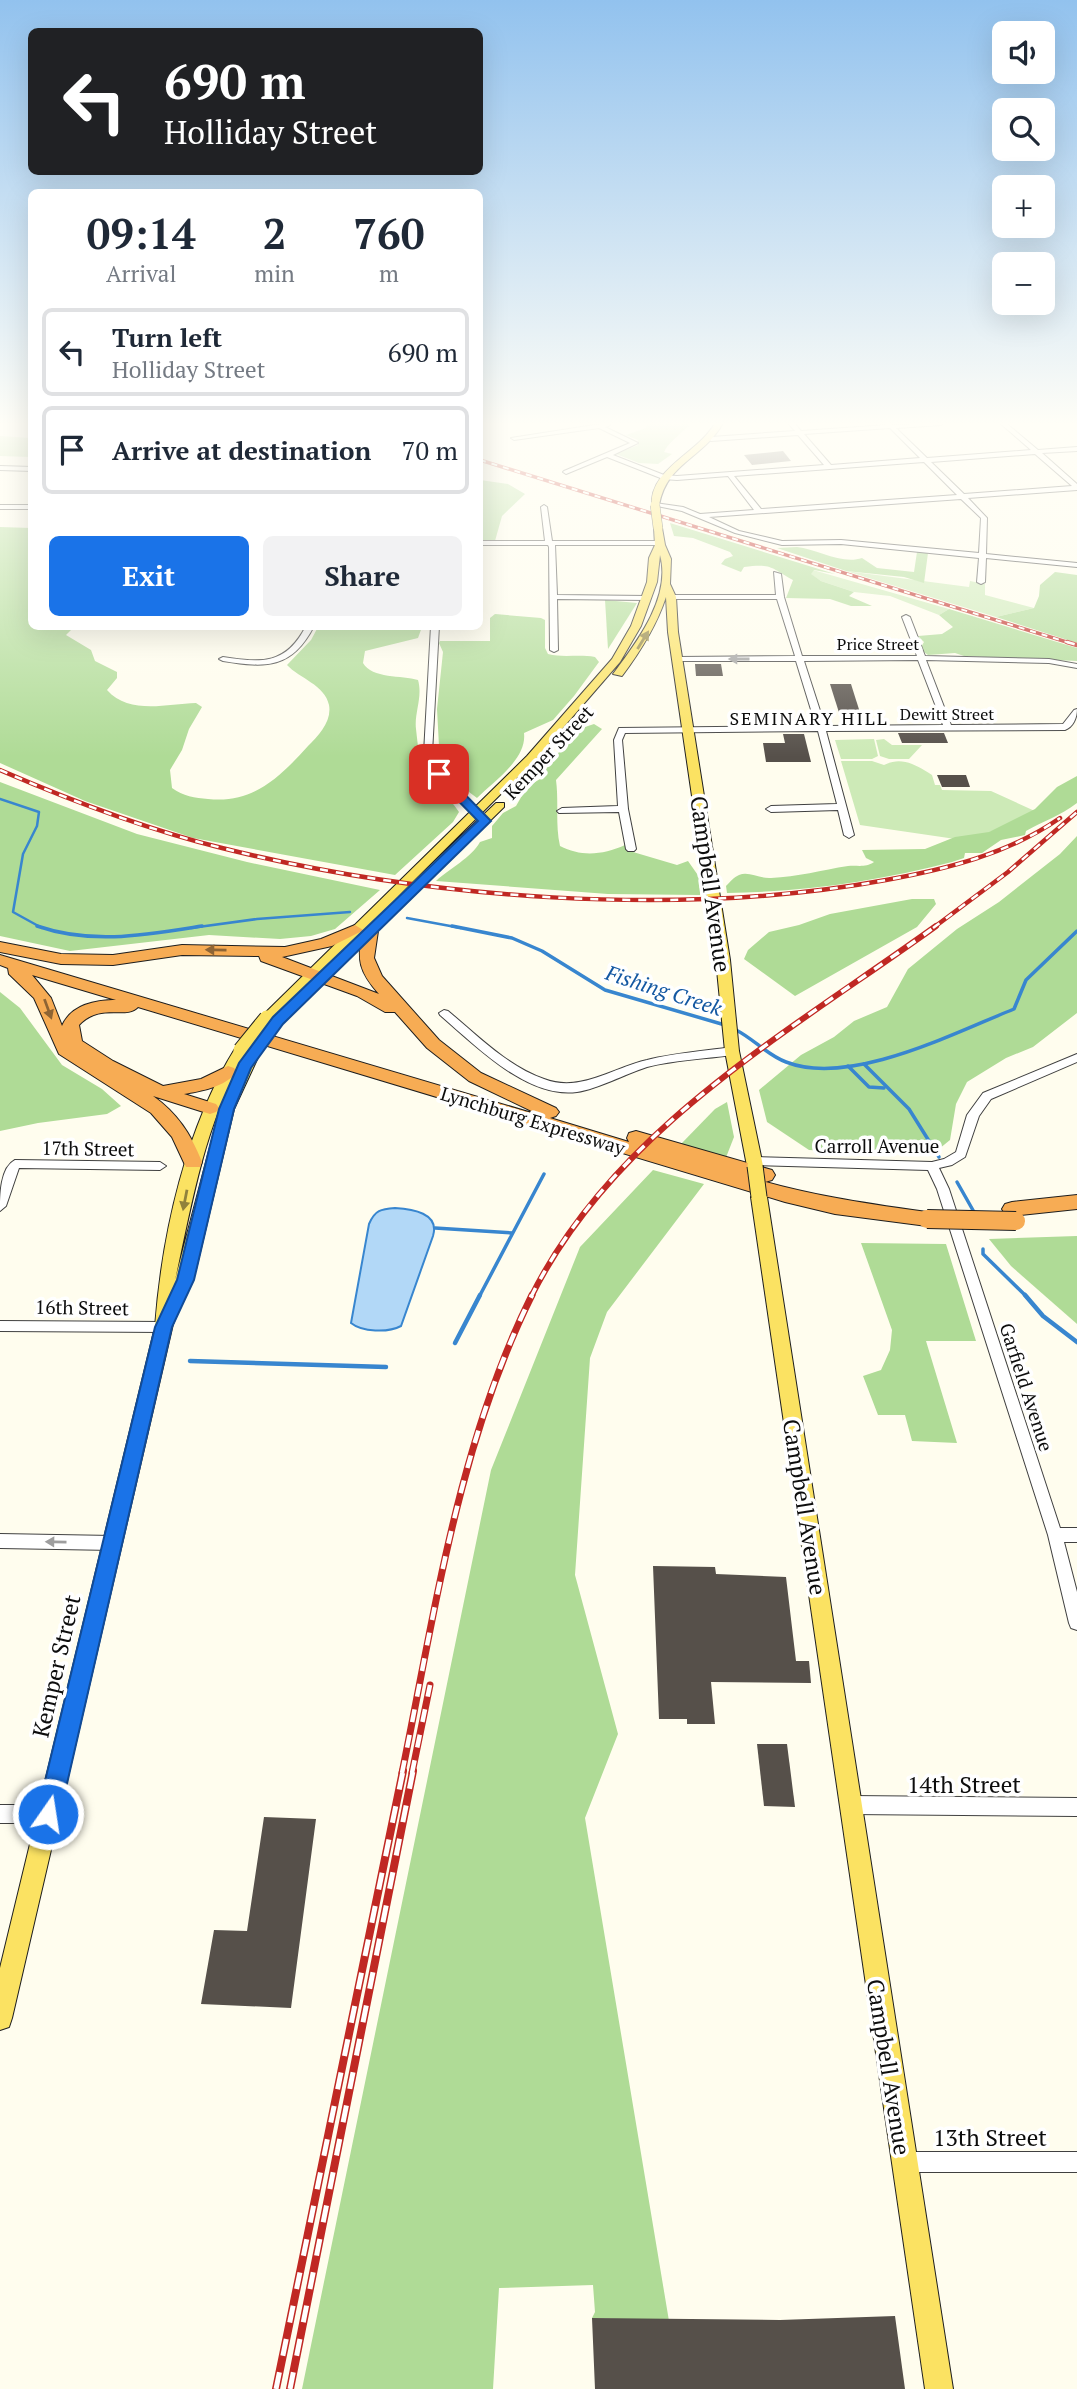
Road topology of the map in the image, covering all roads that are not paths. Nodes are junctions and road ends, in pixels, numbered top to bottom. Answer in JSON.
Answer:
{"nodes":[{"id":1,"x":548,"y":534,"type":"edge"},
{"id":2,"x":659,"y":534,"type":"edge"},
{"id":3,"x":747,"y":534,"type":"edge"},
{"id":4,"x":983,"y":534,"type":"edge"},
{"id":5,"x":483,"y":543,"type":"edge"},
{"id":6,"x":550,"y":544,"type":"junction"},
{"id":7,"x":660,"y":544,"type":"junction"},
{"id":8,"x":982,"y":556,"type":"junction"},
{"id":9,"x":1077,"y":565,"type":"edge"},
{"id":10,"x":777,"y":574,"type":"dead end"},
{"id":11,"x":981,"y":582,"type":"dead end"},
{"id":12,"x":665,"y":584,"type":"junction"},
{"id":13,"x":555,"y":597,"type":"junction"},
{"id":14,"x":671,"y":597,"type":"junction"},
{"id":15,"x":780,"y":597,"type":"junction"},
{"id":16,"x":646,"y":598,"type":"junction"},
{"id":17,"x":906,"y":617,"type":"dead end"},
{"id":18,"x":639,"y":618,"type":"junction"},
{"id":19,"x":655,"y":620,"type":"junction"},
{"id":20,"x":672,"y":625,"type":"junction"},
{"id":21,"x":308,"y":630,"type":"edge"},
{"id":22,"x":435,"y":630,"type":"edge"},
{"id":23,"x":555,"y":650,"type":"dead end"},
{"id":24,"x":800,"y":658,"type":"junction"},
{"id":25,"x":922,"y":658,"type":"junction"},
{"id":26,"x":223,"y":659,"type":"dead end"},
{"id":27,"x":678,"y":659,"type":"junction"},
{"id":28,"x":1077,"y":666,"type":"edge"},
{"id":29,"x":1077,"y":712,"type":"edge"},
{"id":30,"x":948,"y":728,"type":"junction"},
{"id":31,"x":687,"y":729,"type":"junction"},
{"id":32,"x":822,"y":729,"type":"junction"},
{"id":33,"x":619,"y":732,"type":"joint"},
{"id":34,"x":842,"y":807,"type":"junction"},
{"id":35,"x":771,"y":808,"type":"dead end"},
{"id":36,"x":623,"y":810,"type":"junction"},
{"id":37,"x":562,"y":811,"type":"dead end"},
{"id":38,"x":481,"y":816,"type":"junction"},
{"id":39,"x":849,"y":835,"type":"dead end"},
{"id":40,"x":631,"y":849,"type":"dead end"},
{"id":41,"x":362,"y":931,"type":"junction"},
{"id":42,"x":247,"y":952,"type":"junction"},
{"id":43,"x":1,"y":954,"type":"edge"},
{"id":44,"x":316,"y":975,"type":"junction"},
{"id":45,"x":170,"y":1011,"type":"junction"},
{"id":46,"x":444,"y":1013,"type":"dead end"},
{"id":47,"x":407,"y":1018,"type":"junction"},
{"id":48,"x":732,"y":1046,"type":"junction"},
{"id":49,"x":247,"y":1052,"type":"junction"},
{"id":50,"x":1077,"y":1058,"type":"edge"},
{"id":51,"x":228,"y":1072,"type":"junction"},
{"id":52,"x":152,"y":1095,"type":"junction"},
{"id":53,"x":219,"y":1108,"type":"junction"},
{"id":54,"x":550,"y":1112,"type":"junction"},
{"id":55,"x":193,"y":1162,"type":"junction"},
{"id":56,"x":754,"y":1163,"type":"junction"},
{"id":57,"x":160,"y":1166,"type":"dead end"},
{"id":58,"x":932,"y":1166,"type":"junction"},
{"id":59,"x":1077,"y":1202,"type":"edge"},
{"id":60,"x":0,"y":1206,"type":"edge"},
{"id":61,"x":925,"y":1213,"type":"junction"},
{"id":62,"x":1014,"y":1215,"type":"junction"},
{"id":63,"x":1077,"y":1215,"type":"edge"},
{"id":64,"x":0,"y":1326,"type":"edge"},
{"id":65,"x":164,"y":1327,"type":"junction"},
{"id":66,"x":1055,"y":1535,"type":"junction"},
{"id":67,"x":1077,"y":1535,"type":"edge"},
{"id":68,"x":0,"y":1541,"type":"edge"},
{"id":69,"x":113,"y":1543,"type":"junction"},
{"id":70,"x":1077,"y":1623,"type":"edge"},
{"id":71,"x":851,"y":1805,"type":"junction"},
{"id":72,"x":1077,"y":1807,"type":"edge"},
{"id":73,"x":0,"y":1814,"type":"edge"},
{"id":74,"x":48,"y":1814,"type":"junction"},
{"id":75,"x":0,"y":2018,"type":"edge"},
{"id":76,"x":903,"y":2162,"type":"junction"},
{"id":77,"x":1077,"y":2162,"type":"edge"},
{"id":78,"x":939,"y":2389,"type":"edge"}],
"edges":[{"from":1,"to":6,"type":"street"},
{"from":2,"to":7,"type":"main road","name":"Campbell Avenue","bridge":true},
{"from":3,"to":8,"type":"street"},
{"from":4,"to":8,"type":"street"},
{"from":5,"to":6,"type":"street"},
{"from":6,"to":7,"type":"street"},
{"from":6,"to":13,"type":"street"},
{"from":7,"to":12,"type":"main road","name":"Campbell Avenue"},
{"from":7,"to":16,"type":"main road","name":"Campbell Avenue"},
{"from":8,"to":9,"type":"street"},
{"from":8,"to":11,"type":"street"},
{"from":10,"to":15,"type":"street"},
{"from":12,"to":14,"type":"main road","name":"Campbell Avenue"},
{"from":12,"to":19,"type":"main road","name":"Kemper Street"},
{"from":13,"to":16,"type":"street"},
{"from":13,"to":23,"type":"street"},
{"from":14,"to":15,"type":"street"},
{"from":14,"to":20,"type":"main road","name":"Campbell Avenue"},
{"from":15,"to":24,"type":"street"},
{"from":16,"to":18,"type":"main road","name":"Campbell Avenue"},
{"from":17,"to":25,"type":"street"},
{"from":18,"to":19,"type":"main road"},
{"from":18,"to":38,"type":"main road","name":"Kemper Street"},
{"from":19,"to":20,"type":"main road"},
{"from":38,"to":19,"type":"main road","name":"Kemper Street","one_way":true},
{"from":20,"to":27,"type":"main road","name":"Campbell Avenue"},
{"from":21,"to":26,"type":"street"},
{"from":22,"to":38,"type":"street"},
{"from":24,"to":25,"type":"street","name":"Price Street"},
{"from":24,"to":27,"type":"street","name":"Price Street","one_way":true},
{"from":24,"to":32,"type":"street"},
{"from":25,"to":28,"type":"street","name":"Price Street"},
{"from":25,"to":30,"type":"street"},
{"from":27,"to":31,"type":"main road","name":"Campbell Avenue"},
{"from":29,"to":30,"type":"street","name":"Dewitt Street"},
{"from":30,"to":32,"type":"street","name":"Dewitt Street"},
{"from":31,"to":32,"type":"street","name":"Dewitt Street"},
{"from":31,"to":33,"type":"street","name":"Dewitt Street"},
{"from":31,"to":48,"type":"main road","name":"Campbell Avenue"},
{"from":32,"to":34,"type":"street"},
{"from":33,"to":36,"type":"street"},
{"from":34,"to":35,"type":"street"},
{"from":34,"to":39,"type":"street"},
{"from":36,"to":37,"type":"street"},
{"from":36,"to":40,"type":"street"},
{"from":38,"to":41,"type":"main road","name":"Kemper Street"},
{"from":41,"to":42,"type":"highway"},
{"from":41,"to":44,"type":"main road","name":"Kemper Street"},
{"from":41,"to":47,"type":"highway"},
{"from":42,"to":43,"type":"highway","one_way":true},
{"from":42,"to":44,"type":"highway"},
{"from":43,"to":45,"type":"highway","name":"Lynchburg Expressway"},
{"from":43,"to":52,"type":"highway","one_way":true},
{"from":43,"to":54,"type":"highway","name":"Lynchburg Expressway"},
{"from":44,"to":47,"type":"highway"},
{"from":44,"to":49,"type":"main road","name":"Kemper Street"},
{"from":45,"to":52,"type":"highway"},
{"from":45,"to":61,"type":"highway","name":"Lynchburg Expressway"},
{"from":46,"to":48,"type":"street"},
{"from":47,"to":54,"type":"highway"},
{"from":48,"to":56,"type":"main road","name":"Campbell Avenue"},
{"from":49,"to":51,"type":"main road","name":"Kemper Street"},
{"from":49,"to":53,"type":"main road","name":"Kemper Street"},
{"from":50,"to":58,"type":"street","name":"Carroll Avenue"},
{"from":51,"to":52,"type":"highway"},
{"from":51,"to":53,"type":"main road","name":"Kemper Street"},
{"from":52,"to":53,"type":"highway"},
{"from":52,"to":55,"type":"highway"},
{"from":53,"to":55,"type":"main road","name":"Kemper Street"},
{"from":53,"to":65,"type":"main road","name":"Kemper Street"},
{"from":54,"to":61,"type":"highway","name":"Lynchburg Expressway"},
{"from":55,"to":65,"type":"main road","name":"Kemper Street","one_way":true},
{"from":56,"to":58,"type":"street","name":"Carroll Avenue"},
{"from":56,"to":71,"type":"main road","name":"Campbell Avenue","bridge":true},
{"from":57,"to":60,"type":"street","name":"17th Street"},
{"from":58,"to":66,"type":"street","name":"Garfield Avenue"},
{"from":59,"to":62,"type":"highway","name":"Lynchburg Expressway"},
{"from":61,"to":62,"type":"highway","name":"Lynchburg Expressway","bridge":true},
{"from":62,"to":63,"type":"highway","name":"Lynchburg Expressway"},
{"from":64,"to":65,"type":"street","name":"16th Street"},
{"from":65,"to":69,"type":"main road","name":"Kemper Street"},
{"from":66,"to":67,"type":"street"},
{"from":66,"to":70,"type":"street","name":"Garfield Avenue"},
{"from":69,"to":68,"type":"street","one_way":true},
{"from":69,"to":74,"type":"main road","name":"Kemper Street"},
{"from":71,"to":72,"type":"street","name":"14th Street"},
{"from":71,"to":76,"type":"main road","name":"Campbell Avenue"},
{"from":73,"to":74,"type":"street"},
{"from":74,"to":75,"type":"main road","name":"Kemper Street"},
{"from":76,"to":77,"type":"street","name":"13th Street"},
{"from":76,"to":78,"type":"main road","name":"Campbell Avenue"}]}
